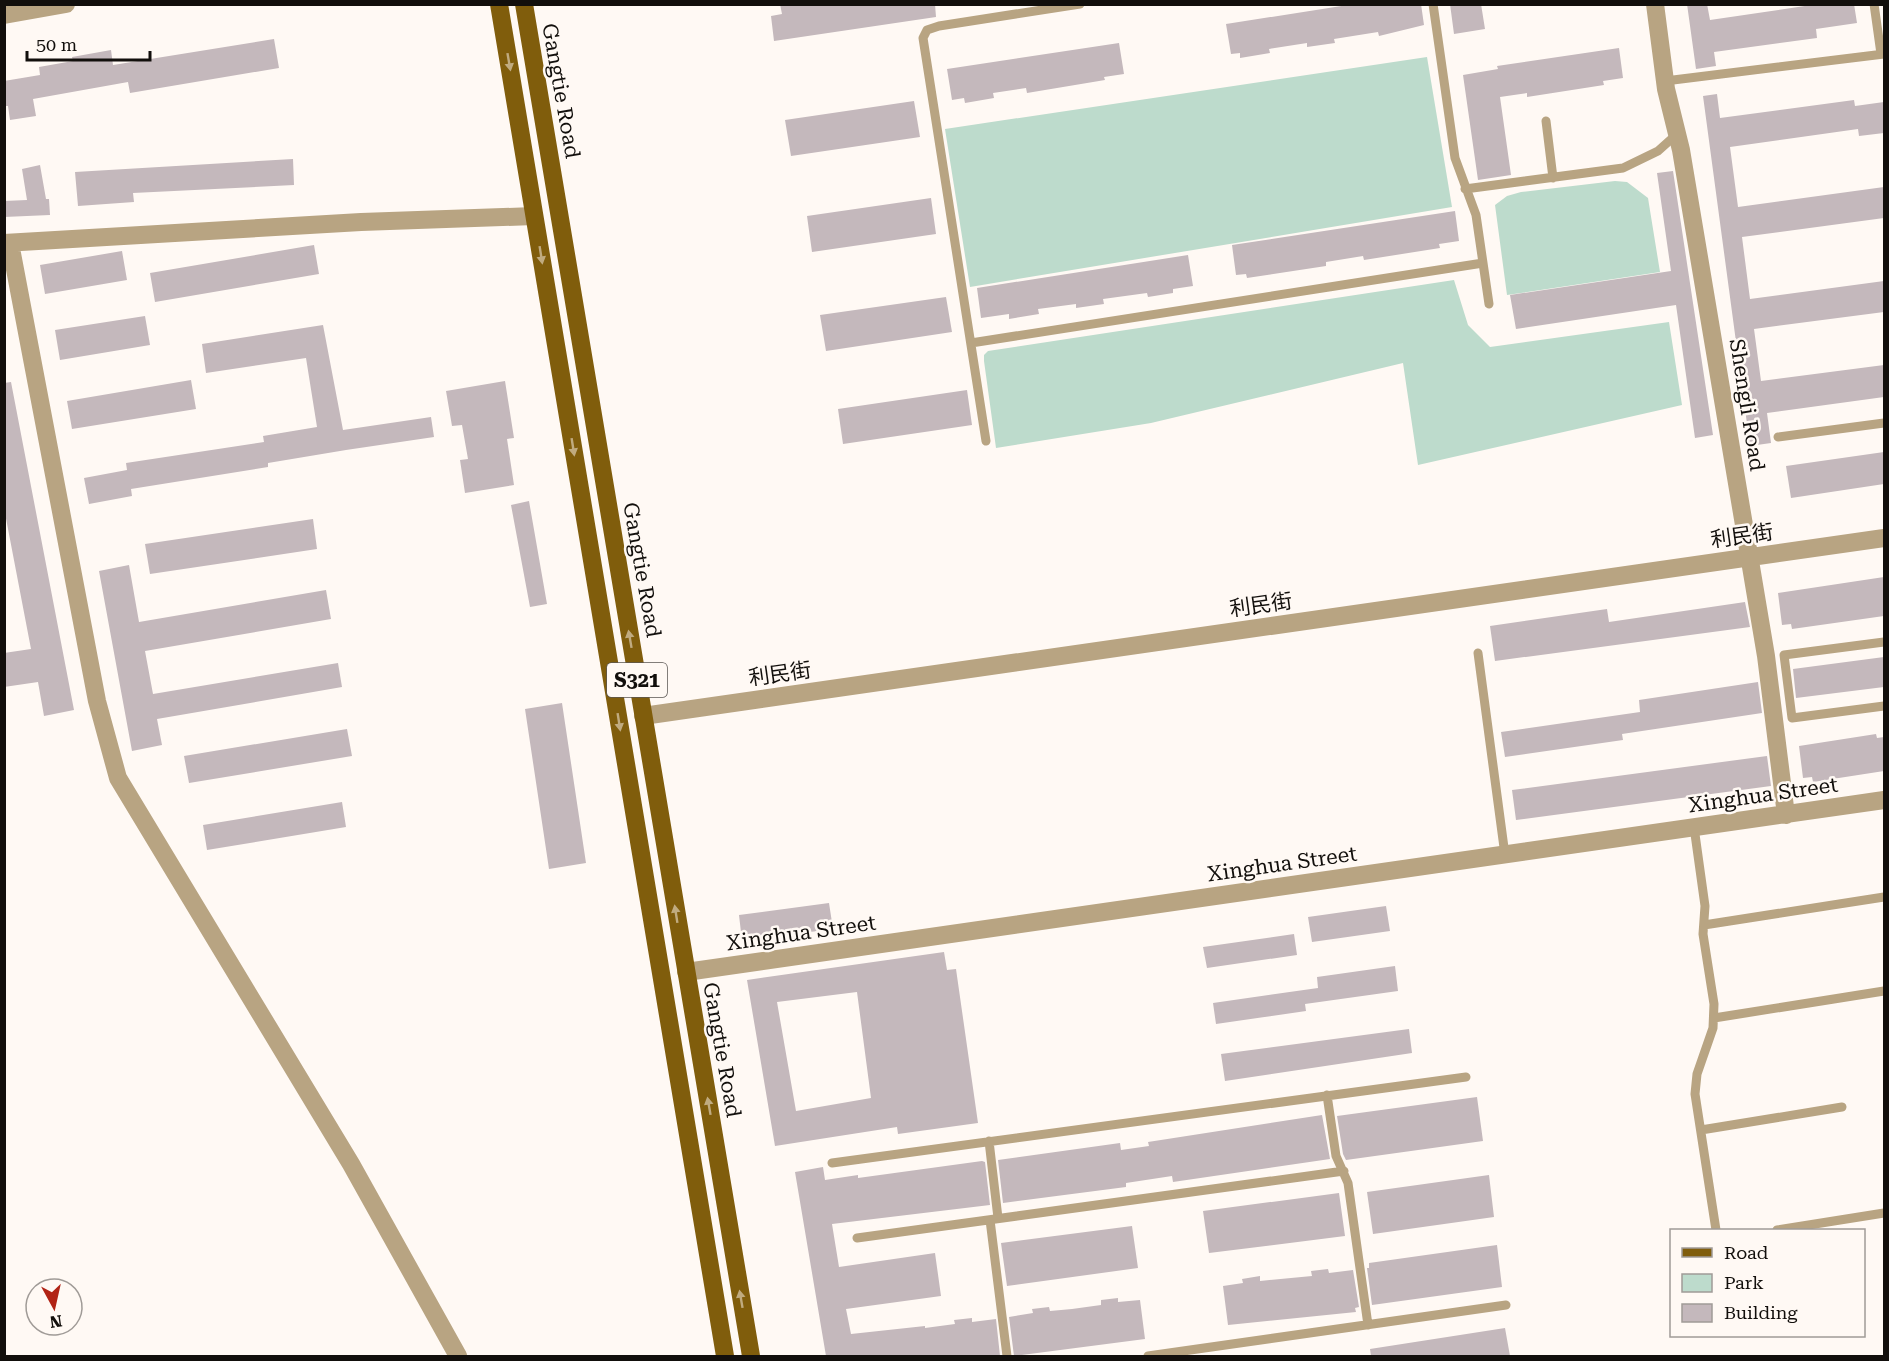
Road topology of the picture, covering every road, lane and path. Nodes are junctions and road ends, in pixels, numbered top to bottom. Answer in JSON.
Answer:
{"nodes":[{"id":1,"x":66,"y":4,"type":"edge"},
{"id":2,"x":499,"y":4,"type":"edge"},
{"id":3,"x":524,"y":4,"type":"edge"},
{"id":4,"x":1080,"y":4,"type":"edge"},
{"id":5,"x":1433,"y":4,"type":"edge"},
{"id":6,"x":1654,"y":4,"type":"edge"},
{"id":7,"x":1874,"y":4,"type":"edge"},
{"id":8,"x":4,"y":15,"type":"edge"},
{"id":9,"x":1883,"y":54,"type":"edge"},
{"id":10,"x":1665,"y":81,"type":"junction"},
{"id":11,"x":1546,"y":121,"type":"dead end"},
{"id":12,"x":1677,"y":134,"type":"junction"},
{"id":13,"x":1553,"y":178,"type":"junction"},
{"id":14,"x":1465,"y":189,"type":"junction"},
{"id":15,"x":534,"y":216,"type":"junction"},
{"id":16,"x":7,"y":243,"type":"edge"},
{"id":17,"x":1482,"y":263,"type":"junction"},
{"id":18,"x":1489,"y":304,"type":"dead end"},
{"id":19,"x":971,"y":343,"type":"junction"},
{"id":20,"x":1884,"y":423,"type":"edge"},
{"id":21,"x":1778,"y":437,"type":"dead end"},
{"id":22,"x":986,"y":441,"type":"dead end"},
{"id":23,"x":1884,"y":538,"type":"edge"},
{"id":24,"x":1749,"y":557,"type":"junction"},
{"id":25,"x":1884,"y":642,"type":"edge"},
{"id":26,"x":1478,"y":653,"type":"dead end"},
{"id":27,"x":1884,"y":706,"type":"edge"},
{"id":28,"x":643,"y":716,"type":"junction"},
{"id":29,"x":1884,"y":800,"type":"edge"},
{"id":30,"x":1786,"y":815,"type":"junction"},
{"id":31,"x":1694,"y":828,"type":"junction"},
{"id":32,"x":1505,"y":855,"type":"junction"},
{"id":33,"x":1884,"y":897,"type":"edge"},
{"id":34,"x":1704,"y":924,"type":"junction"},
{"id":35,"x":686,"y":972,"type":"junction"},
{"id":36,"x":1884,"y":991,"type":"edge"},
{"id":37,"x":1714,"y":1018,"type":"junction"},
{"id":38,"x":1466,"y":1077,"type":"dead end"},
{"id":39,"x":1327,"y":1095,"type":"junction"},
{"id":40,"x":1842,"y":1107,"type":"dead end"},
{"id":41,"x":1701,"y":1130,"type":"junction"},
{"id":42,"x":989,"y":1141,"type":"junction"},
{"id":43,"x":832,"y":1162,"type":"dead end"},
{"id":44,"x":1344,"y":1172,"type":"junction"},
{"id":45,"x":1884,"y":1213,"type":"edge"},
{"id":46,"x":994,"y":1219,"type":"junction"},
{"id":47,"x":1716,"y":1229,"type":"edge"},
{"id":48,"x":1783,"y":1229,"type":"edge"},
{"id":49,"x":857,"y":1238,"type":"dead end"},
{"id":50,"x":1506,"y":1305,"type":"dead end"},
{"id":51,"x":1368,"y":1325,"type":"junction"},
{"id":52,"x":1193,"y":1353,"type":"edge"},
{"id":53,"x":458,"y":1356,"type":"edge"},
{"id":54,"x":725,"y":1356,"type":"edge"},
{"id":55,"x":751,"y":1356,"type":"edge"},
{"id":56,"x":1007,"y":1356,"type":"edge"},
{"id":57,"x":1148,"y":1356,"type":"edge"}],
"edges":[{"from":1,"to":8,"type":"street"},
{"from":2,"to":15,"type":"main road","number":"S321","one_way":true},
{"from":28,"to":3,"type":"main road","name":"Gangtie Road","number":"S321","one_way":true},
{"from":4,"to":19,"type":"lane"},
{"from":5,"to":14,"type":"lane"},
{"from":6,"to":10,"type":"street","name":"Shengli Road"},
{"from":7,"to":9,"type":"lane"},
{"from":9,"to":10,"type":"lane"},
{"from":10,"to":12,"type":"street","name":"Shengli Road"},
{"from":11,"to":13,"type":"lane"},
{"from":12,"to":13,"type":"lane"},
{"from":12,"to":24,"type":"street","name":"Shengli Road"},
{"from":13,"to":14,"type":"lane"},
{"from":14,"to":17,"type":"lane"},
{"from":15,"to":16,"type":"street"},
{"from":15,"to":54,"type":"main road","number":"S321","one_way":true},
{"from":16,"to":53,"type":"street"},
{"from":17,"to":18,"type":"lane"},
{"from":17,"to":19,"type":"lane"},
{"from":19,"to":22,"type":"lane"},
{"from":20,"to":21,"type":"lane"},
{"from":23,"to":24,"type":"street","name":"利民街"},
{"from":24,"to":28,"type":"street","name":"利民街"},
{"from":24,"to":30,"type":"street","name":"Shengli Road"},
{"from":25,"to":27,"type":"lane"},
{"from":26,"to":32,"type":"lane"},
{"from":35,"to":28,"type":"main road","name":"Gangtie Road","number":"S321","one_way":true},
{"from":29,"to":30,"type":"street","name":"Xinghua Street"},
{"from":30,"to":31,"type":"street","name":"Xinghua Street"},
{"from":31,"to":32,"type":"street","name":"Xinghua Street"},
{"from":31,"to":34,"type":"lane"},
{"from":32,"to":35,"type":"street","name":"Xinghua Street"},
{"from":33,"to":34,"type":"lane"},
{"from":34,"to":37,"type":"lane"},
{"from":55,"to":35,"type":"main road","name":"Gangtie Road","number":"S321","one_way":true},
{"from":36,"to":37,"type":"lane"},
{"from":37,"to":41,"type":"lane"},
{"from":38,"to":39,"type":"lane"},
{"from":39,"to":42,"type":"lane"},
{"from":39,"to":44,"type":"lane"},
{"from":40,"to":41,"type":"lane"},
{"from":41,"to":47,"type":"lane"},
{"from":42,"to":43,"type":"lane"},
{"from":42,"to":46,"type":"lane"},
{"from":44,"to":46,"type":"lane"},
{"from":44,"to":51,"type":"lane"},
{"from":45,"to":48,"type":"lane"},
{"from":46,"to":49,"type":"lane"},
{"from":46,"to":56,"type":"lane"},
{"from":50,"to":51,"type":"lane"},
{"from":51,"to":52,"type":"lane"},
{"from":52,"to":57,"type":"lane"}]}
